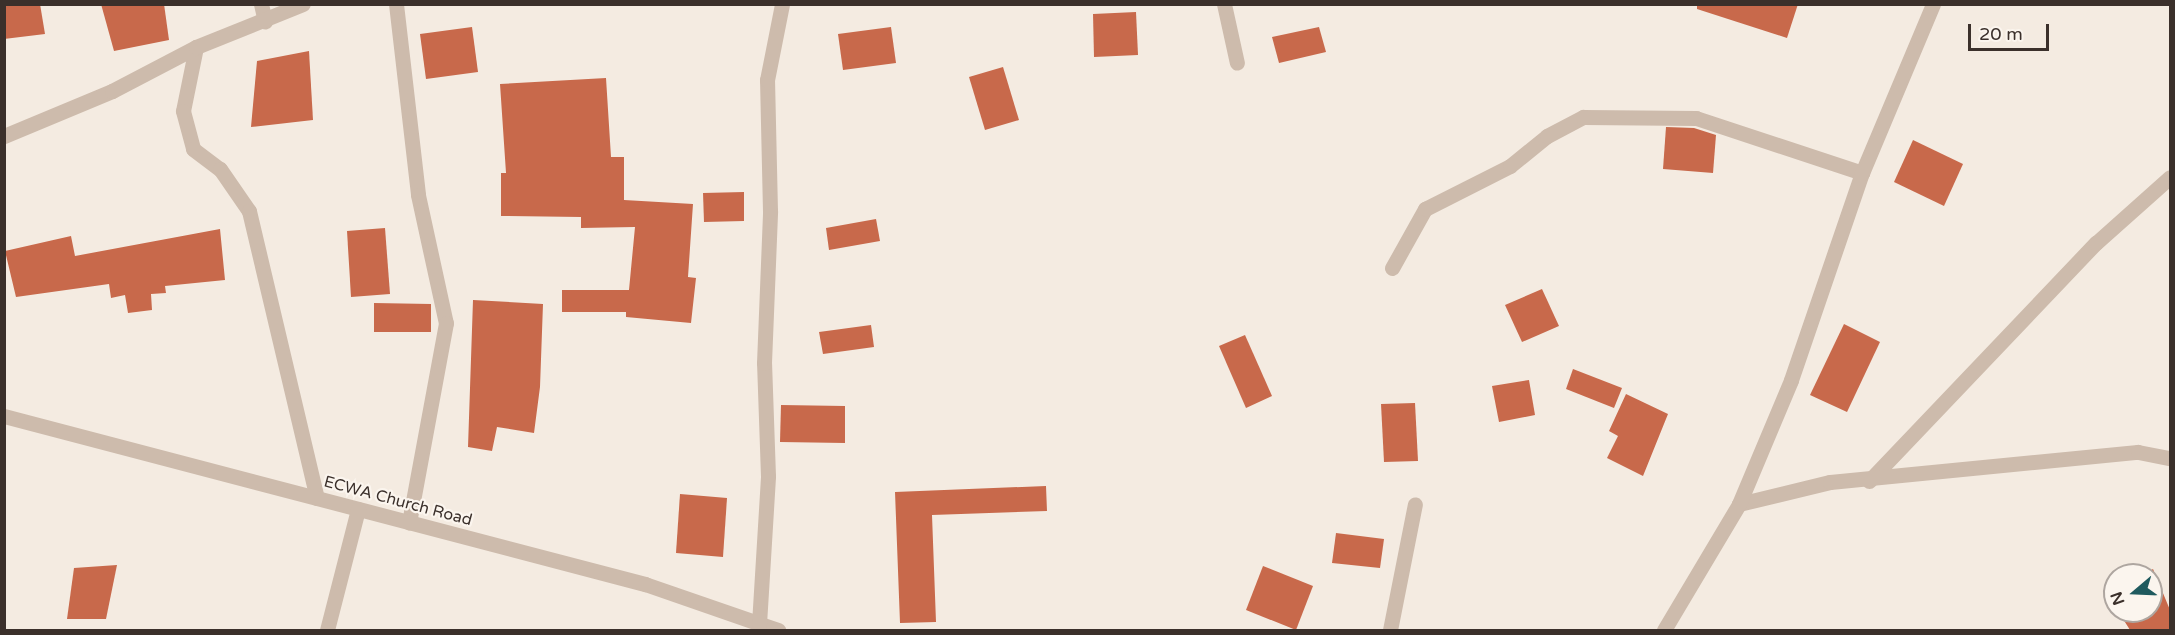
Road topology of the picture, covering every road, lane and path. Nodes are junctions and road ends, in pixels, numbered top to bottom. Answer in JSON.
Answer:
{"nodes":[{"id":1,"x":261,"y":4,"type":"edge"},
{"id":2,"x":303,"y":4,"type":"edge"},
{"id":3,"x":396,"y":4,"type":"edge"},
{"id":4,"x":782,"y":4,"type":"edge"},
{"id":5,"x":1224,"y":4,"type":"edge"},
{"id":6,"x":1933,"y":4,"type":"edge"},
{"id":7,"x":265,"y":22,"type":"junction"},
{"id":8,"x":196,"y":47,"type":"junction"},
{"id":9,"x":1237,"y":63,"type":"dead end"},
{"id":10,"x":4,"y":136,"type":"edge"},
{"id":11,"x":1862,"y":173,"type":"junction"},
{"id":12,"x":2170,"y":177,"type":"edge"},
{"id":13,"x":1392,"y":268,"type":"dead end"},
{"id":14,"x":4,"y":416,"type":"edge"},
{"id":15,"x":2170,"y":458,"type":"edge"},
{"id":16,"x":1869,"y":481,"type":"junction"},
{"id":17,"x":317,"y":498,"type":"junction"},
{"id":18,"x":1415,"y":504,"type":"dead end"},
{"id":19,"x":1739,"y":504,"type":"junction"},
{"id":20,"x":358,"y":508,"type":"junction"},
{"id":21,"x":409,"y":523,"type":"junction"},
{"id":22,"x":759,"y":624,"type":"junction"},
{"id":23,"x":327,"y":630,"type":"edge"},
{"id":24,"x":778,"y":630,"type":"edge"},
{"id":25,"x":1390,"y":630,"type":"edge"},
{"id":26,"x":1664,"y":630,"type":"edge"}],
"edges":[{"from":1,"to":7,"type":"street"},
{"from":2,"to":7,"type":"street"},
{"from":3,"to":21,"type":"street"},
{"from":4,"to":22,"type":"street"},
{"from":5,"to":9,"type":"street"},
{"from":6,"to":11,"type":"street"},
{"from":7,"to":8,"type":"street"},
{"from":8,"to":10,"type":"street"},
{"from":8,"to":17,"type":"street"},
{"from":11,"to":13,"type":"street"},
{"from":11,"to":19,"type":"street"},
{"from":12,"to":16,"type":"street"},
{"from":14,"to":17,"type":"street","name":"ECWA Church Road"},
{"from":15,"to":16,"type":"street"},
{"from":16,"to":19,"type":"street"},
{"from":17,"to":20,"type":"street","name":"ECWA Church Road"},
{"from":18,"to":25,"type":"street"},
{"from":19,"to":26,"type":"street"},
{"from":20,"to":21,"type":"street","name":"ECWA Church Road"},
{"from":20,"to":23,"type":"street"},
{"from":21,"to":22,"type":"street","name":"ECWA Church Road"},
{"from":22,"to":24,"type":"street","name":"ECWA Church Road"}]}
